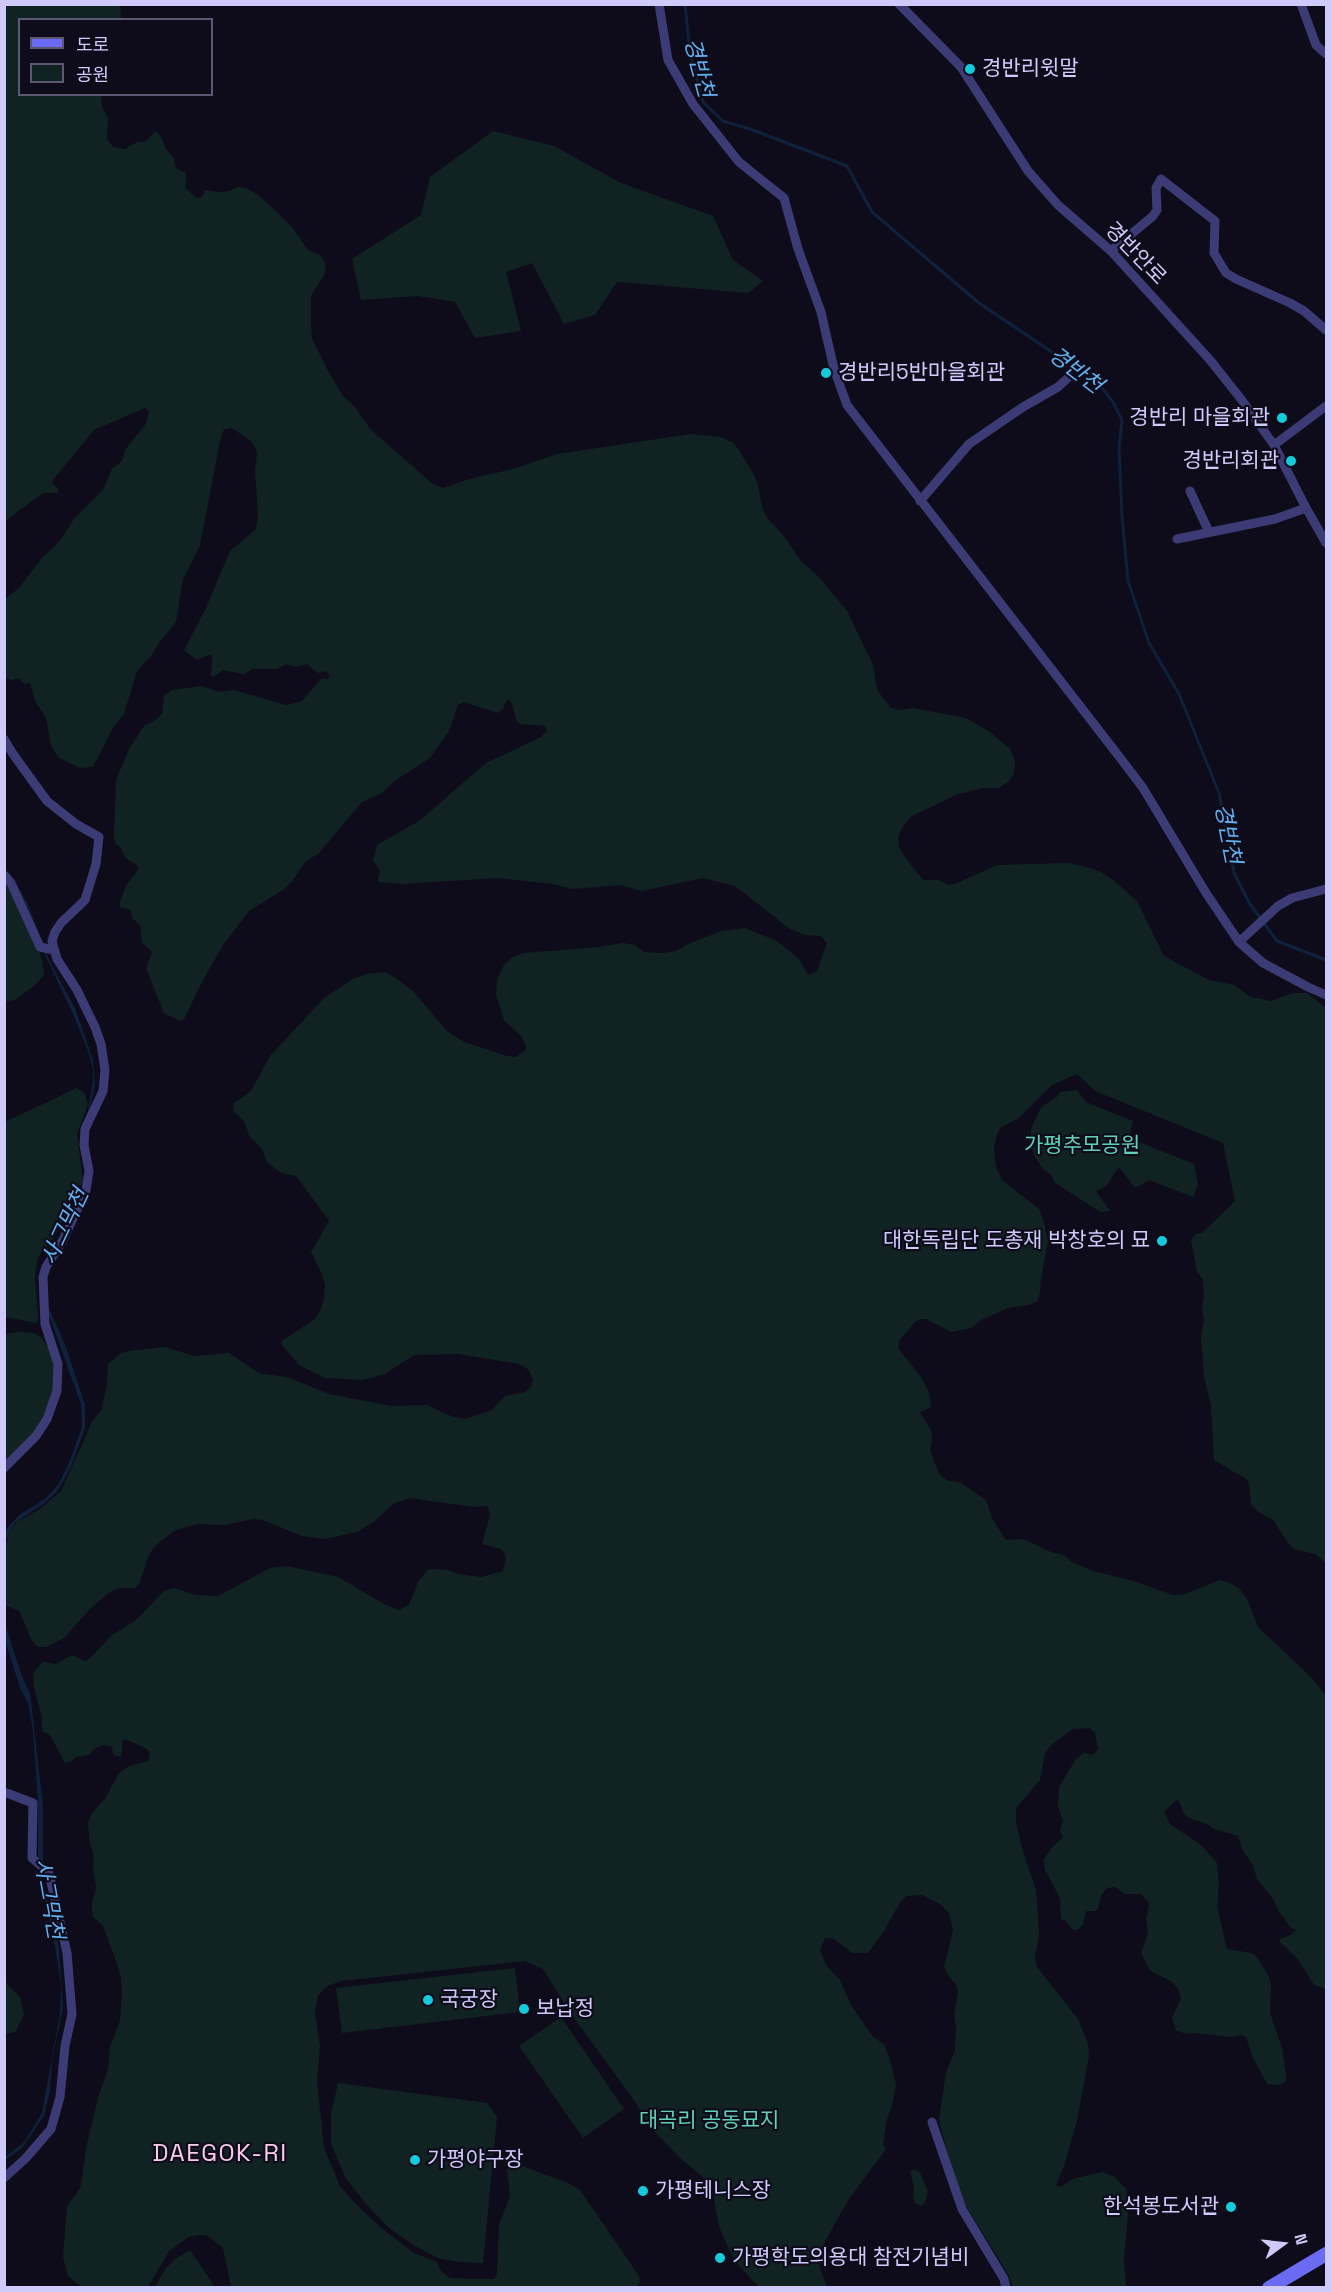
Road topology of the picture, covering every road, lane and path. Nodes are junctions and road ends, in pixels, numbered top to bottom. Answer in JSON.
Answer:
{"nodes":[{"id":1,"x":659,"y":4,"type":"edge"},
{"id":2,"x":899,"y":4,"type":"edge"},
{"id":3,"x":1301,"y":4,"type":"edge"},
{"id":4,"x":1326,"y":54,"type":"edge"},
{"id":5,"x":1111,"y":251,"type":"junction"},
{"id":6,"x":1326,"y":330,"type":"edge"},
{"id":7,"x":1069,"y":377,"type":"dead end"},
{"id":8,"x":1326,"y":406,"type":"edge"},
{"id":9,"x":1274,"y":445,"type":"junction"},
{"id":10,"x":1190,"y":490,"type":"dead end"},
{"id":11,"x":920,"y":501,"type":"junction"},
{"id":12,"x":1306,"y":508,"type":"junction"},
{"id":13,"x":1209,"y":532,"type":"junction"},
{"id":14,"x":1177,"y":539,"type":"dead end"},
{"id":15,"x":1326,"y":543,"type":"edge"},
{"id":16,"x":4,"y":739,"type":"edge"},
{"id":17,"x":4,"y":875,"type":"edge"},
{"id":18,"x":1326,"y":889,"type":"edge"},
{"id":19,"x":1239,"y":942,"type":"junction"},
{"id":20,"x":52,"y":950,"type":"junction"},
{"id":21,"x":1326,"y":995,"type":"edge"},
{"id":22,"x":4,"y":1468,"type":"edge"},
{"id":23,"x":4,"y":1792,"type":"edge"},
{"id":24,"x":932,"y":2122,"type":"dead end"},
{"id":25,"x":4,"y":2178,"type":"edge"},
{"id":26,"x":1326,"y":2254,"type":"edge"},
{"id":27,"x":1006,"y":2288,"type":"edge"},
{"id":28,"x":1269,"y":2288,"type":"edge"}],
"edges":[{"from":1,"to":11,"type":"street"},
{"from":2,"to":5,"type":"street","name":"경반안로"},
{"from":3,"to":4,"type":"street"},
{"from":5,"to":6,"type":"street"},
{"from":5,"to":9,"type":"street","name":"경반안로"},
{"from":7,"to":11,"type":"street"},
{"from":8,"to":9,"type":"street"},
{"from":9,"to":12,"type":"street","name":"경반안로"},
{"from":10,"to":13,"type":"street"},
{"from":11,"to":19,"type":"street"},
{"from":12,"to":13,"type":"street"},
{"from":12,"to":15,"type":"street","name":"경반안로"},
{"from":13,"to":14,"type":"street"},
{"from":16,"to":20,"type":"street"},
{"from":17,"to":20,"type":"street"},
{"from":18,"to":19,"type":"street"},
{"from":19,"to":21,"type":"street"},
{"from":20,"to":22,"type":"street"},
{"from":23,"to":25,"type":"street"},
{"from":24,"to":27,"type":"street"},
{"from":26,"to":28,"type":"main road"}]}
